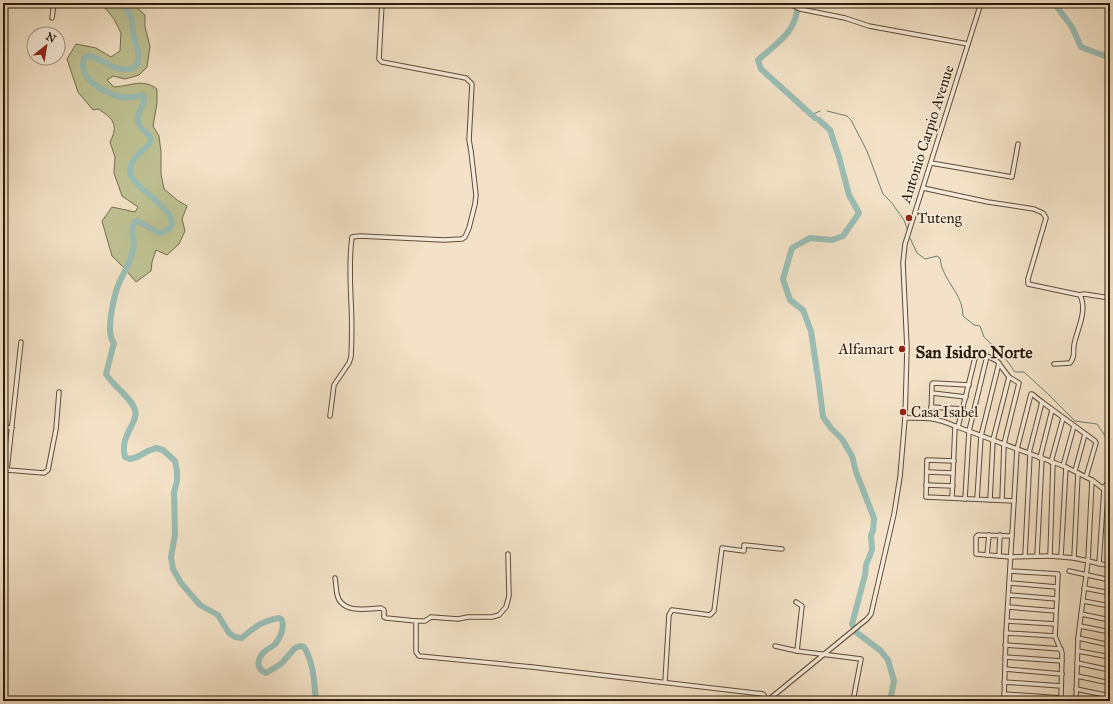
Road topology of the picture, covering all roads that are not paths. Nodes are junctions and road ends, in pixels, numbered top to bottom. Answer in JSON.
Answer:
{"nodes":[{"id":1,"x":54,"y":3,"type":"edge"},
{"id":2,"x":382,"y":3,"type":"edge"},
{"id":3,"x":788,"y":3,"type":"edge"},
{"id":4,"x":981,"y":3,"type":"edge"},
{"id":5,"x":52,"y":18,"type":"dead end"},
{"id":6,"x":968,"y":44,"type":"junction"},
{"id":7,"x":1018,"y":144,"type":"dead end"},
{"id":8,"x":932,"y":163,"type":"junction"},
{"id":9,"x":923,"y":188,"type":"junction"},
{"id":10,"x":1080,"y":295,"type":"junction"},
{"id":11,"x":1110,"y":298,"type":"edge"},
{"id":12,"x":21,"y":342,"type":"dead end"},
{"id":13,"x":987,"y":356,"type":"junction"},
{"id":14,"x":999,"y":363,"type":"junction"},
{"id":15,"x":1054,"y":364,"type":"dead end"},
{"id":16,"x":1009,"y":377,"type":"junction"},
{"id":17,"x":969,"y":385,"type":"junction"},
{"id":18,"x":59,"y":392,"type":"dead end"},
{"id":19,"x":932,"y":394,"type":"junction"},
{"id":20,"x":966,"y":397,"type":"junction"},
{"id":21,"x":1042,"y":402,"type":"junction"},
{"id":22,"x":931,"y":407,"type":"junction"},
{"id":23,"x":963,"y":409,"type":"junction"},
{"id":24,"x":1052,"y":410,"type":"junction"},
{"id":25,"x":330,"y":416,"type":"dead end"},
{"id":26,"x":905,"y":418,"type":"junction"},
{"id":27,"x":931,"y":418,"type":"junction"},
{"id":28,"x":1063,"y":418,"type":"junction"},
{"id":29,"x":3,"y":426,"type":"edge"},
{"id":30,"x":1074,"y":426,"type":"junction"},
{"id":31,"x":957,"y":427,"type":"junction"},
{"id":32,"x":12,"y":428,"type":"junction"},
{"id":33,"x":969,"y":431,"type":"junction"},
{"id":34,"x":1085,"y":434,"type":"junction"},
{"id":35,"x":981,"y":436,"type":"junction"},
{"id":36,"x":992,"y":440,"type":"junction"},
{"id":37,"x":1004,"y":444,"type":"junction"},
{"id":38,"x":1017,"y":449,"type":"junction"},
{"id":39,"x":1029,"y":454,"type":"junction"},
{"id":40,"x":1041,"y":458,"type":"junction"},
{"id":41,"x":954,"y":461,"type":"junction"},
{"id":42,"x":1052,"y":462,"type":"junction"},
{"id":43,"x":1064,"y":467,"type":"junction"},
{"id":44,"x":5,"y":469,"type":"edge"},
{"id":45,"x":926,"y":472,"type":"junction"},
{"id":46,"x":1077,"y":472,"type":"junction"},
{"id":47,"x":953,"y":473,"type":"junction"},
{"id":48,"x":1086,"y":477,"type":"junction"},
{"id":49,"x":1092,"y":480,"type":"junction"},
{"id":50,"x":1110,"y":481,"type":"edge"},
{"id":51,"x":926,"y":485,"type":"junction"},
{"id":52,"x":953,"y":486,"type":"junction"},
{"id":53,"x":1103,"y":488,"type":"junction"},
{"id":54,"x":1110,"y":494,"type":"edge"},
{"id":55,"x":952,"y":498,"type":"junction"},
{"id":56,"x":965,"y":499,"type":"junction"},
{"id":57,"x":977,"y":499,"type":"junction"},
{"id":58,"x":990,"y":500,"type":"junction"},
{"id":59,"x":1002,"y":500,"type":"junction"},
{"id":60,"x":1014,"y":501,"type":"junction"},
{"id":61,"x":989,"y":535,"type":"junction"},
{"id":62,"x":1000,"y":536,"type":"junction"},
{"id":63,"x":1012,"y":536,"type":"junction"},
{"id":64,"x":782,"y":549,"type":"dead end"},
{"id":65,"x":508,"y":554,"type":"dead end"},
{"id":66,"x":987,"y":555,"type":"junction"},
{"id":67,"x":999,"y":556,"type":"junction"},
{"id":68,"x":1025,"y":556,"type":"junction"},
{"id":69,"x":1037,"y":556,"type":"junction"},
{"id":70,"x":1050,"y":556,"type":"junction"},
{"id":71,"x":1061,"y":556,"type":"junction"},
{"id":72,"x":1011,"y":557,"type":"junction"},
{"id":73,"x":1074,"y":558,"type":"junction"},
{"id":74,"x":1088,"y":561,"type":"junction"},
{"id":75,"x":1100,"y":564,"type":"junction"},
{"id":76,"x":1110,"y":566,"type":"edge"},
{"id":77,"x":1010,"y":571,"type":"junction"},
{"id":78,"x":1069,"y":571,"type":"dead end"},
{"id":79,"x":1086,"y":575,"type":"junction"},
{"id":80,"x":336,"y":578,"type":"dead end"},
{"id":81,"x":1110,"y":580,"type":"edge"},
{"id":82,"x":1009,"y":583,"type":"junction"},
{"id":83,"x":1057,"y":587,"type":"junction"},
{"id":84,"x":1084,"y":588,"type":"junction"},
{"id":85,"x":1110,"y":593,"type":"edge"},
{"id":86,"x":1008,"y":595,"type":"junction"},
{"id":87,"x":1056,"y":599,"type":"junction"},
{"id":88,"x":1083,"y":601,"type":"junction"},
{"id":89,"x":796,"y":602,"type":"dead end"},
{"id":90,"x":1110,"y":606,"type":"edge"},
{"id":91,"x":1008,"y":607,"type":"junction"},
{"id":92,"x":1056,"y":611,"type":"junction"},
{"id":93,"x":1081,"y":614,"type":"junction"},
{"id":94,"x":1110,"y":620,"type":"edge"},
{"id":95,"x":416,"y":621,"type":"junction"},
{"id":96,"x":1007,"y":621,"type":"junction"},
{"id":97,"x":1055,"y":624,"type":"junction"},
{"id":98,"x":1080,"y":626,"type":"junction"},
{"id":99,"x":1110,"y":632,"type":"edge"},
{"id":100,"x":1006,"y":633,"type":"junction"},
{"id":101,"x":1055,"y":636,"type":"junction"},
{"id":102,"x":1078,"y":638,"type":"junction"},
{"id":103,"x":1005,"y":645,"type":"junction"},
{"id":104,"x":1110,"y":645,"type":"edge"},
{"id":105,"x":775,"y":646,"type":"dead end"},
{"id":106,"x":1060,"y":649,"type":"junction"},
{"id":107,"x":797,"y":651,"type":"junction"},
{"id":108,"x":1078,"y":651,"type":"junction"},
{"id":109,"x":824,"y":654,"type":"junction"},
{"id":110,"x":1005,"y":657,"type":"junction"},
{"id":111,"x":1110,"y":658,"type":"edge"},
{"id":112,"x":1062,"y":661,"type":"junction"},
{"id":113,"x":1077,"y":664,"type":"junction"},
{"id":114,"x":1005,"y":669,"type":"junction"},
{"id":115,"x":1110,"y":670,"type":"edge"},
{"id":116,"x":1062,"y":674,"type":"junction"},
{"id":117,"x":1077,"y":676,"type":"junction"},
{"id":118,"x":665,"y":682,"type":"junction"},
{"id":119,"x":1004,"y":682,"type":"junction"},
{"id":120,"x":1110,"y":683,"type":"edge"},
{"id":121,"x":1061,"y":686,"type":"junction"},
{"id":122,"x":1076,"y":689,"type":"junction"},
{"id":123,"x":1004,"y":694,"type":"junction"},
{"id":124,"x":1110,"y":696,"type":"edge"},
{"id":125,"x":1061,"y":700,"type":"edge"},
{"id":126,"x":767,"y":701,"type":"edge"},
{"id":127,"x":853,"y":701,"type":"edge"},
{"id":128,"x":1004,"y":701,"type":"edge"},
{"id":129,"x":1076,"y":701,"type":"edge"}],
"edges":[{"from":1,"to":5,"type":"street"},
{"from":2,"to":25,"type":"street"},
{"from":3,"to":6,"type":"street"},
{"from":4,"to":6,"type":"street","name":"Antonio Carpio Avenue"},
{"from":6,"to":8,"type":"street","name":"Antonio Carpio Avenue"},
{"from":7,"to":8,"type":"street"},
{"from":8,"to":9,"type":"street","name":"Antonio Carpio Avenue"},
{"from":9,"to":10,"type":"street"},
{"from":9,"to":26,"type":"street","name":"Antonio Carpio Avenue"},
{"from":10,"to":11,"type":"street"},
{"from":10,"to":15,"type":"street"},
{"from":12,"to":32,"type":"street"},
{"from":13,"to":14,"type":"street"},
{"from":13,"to":17,"type":"street"},
{"from":13,"to":33,"type":"street"},
{"from":14,"to":16,"type":"street"},
{"from":14,"to":35,"type":"street"},
{"from":16,"to":36,"type":"street"},
{"from":16,"to":37,"type":"street"},
{"from":17,"to":19,"type":"street"},
{"from":17,"to":20,"type":"street"},
{"from":18,"to":44,"type":"street"},
{"from":19,"to":20,"type":"street"},
{"from":19,"to":22,"type":"street"},
{"from":20,"to":23,"type":"street"},
{"from":21,"to":24,"type":"street"},
{"from":21,"to":38,"type":"street"},
{"from":21,"to":39,"type":"street"},
{"from":22,"to":23,"type":"street"},
{"from":22,"to":27,"type":"street"},
{"from":23,"to":31,"type":"street"},
{"from":24,"to":28,"type":"street"},
{"from":24,"to":40,"type":"street"},
{"from":26,"to":27,"type":"street"},
{"from":26,"to":109,"type":"street","name":"Antonio Carpio Avenue"},
{"from":27,"to":31,"type":"street"},
{"from":28,"to":30,"type":"street"},
{"from":28,"to":42,"type":"street"},
{"from":29,"to":32,"type":"street"},
{"from":30,"to":34,"type":"street"},
{"from":30,"to":43,"type":"street"},
{"from":31,"to":33,"type":"street"},
{"from":31,"to":41,"type":"street"},
{"from":32,"to":44,"type":"street"},
{"from":33,"to":35,"type":"street"},
{"from":33,"to":56,"type":"street"},
{"from":34,"to":46,"type":"street"},
{"from":34,"to":48,"type":"street"},
{"from":35,"to":36,"type":"street"},
{"from":35,"to":57,"type":"street"},
{"from":36,"to":37,"type":"street"},
{"from":36,"to":58,"type":"street"},
{"from":37,"to":38,"type":"street"},
{"from":37,"to":59,"type":"street"},
{"from":38,"to":39,"type":"street"},
{"from":38,"to":60,"type":"street"},
{"from":39,"to":40,"type":"street"},
{"from":39,"to":68,"type":"street"},
{"from":40,"to":42,"type":"street"},
{"from":40,"to":69,"type":"street"},
{"from":41,"to":45,"type":"street"},
{"from":41,"to":47,"type":"street"},
{"from":42,"to":43,"type":"street"},
{"from":42,"to":70,"type":"street"},
{"from":43,"to":46,"type":"street"},
{"from":43,"to":71,"type":"street"},
{"from":45,"to":47,"type":"street"},
{"from":45,"to":51,"type":"street"},
{"from":46,"to":48,"type":"street"},
{"from":46,"to":73,"type":"street"},
{"from":47,"to":52,"type":"street"},
{"from":48,"to":49,"type":"street"},
{"from":49,"to":53,"type":"street"},
{"from":49,"to":74,"type":"street"},
{"from":50,"to":53,"type":"street"},
{"from":51,"to":52,"type":"street"},
{"from":51,"to":55,"type":"street"},
{"from":52,"to":55,"type":"street"},
{"from":53,"to":54,"type":"street"},
{"from":53,"to":75,"type":"street"},
{"from":55,"to":56,"type":"street"},
{"from":56,"to":57,"type":"street"},
{"from":57,"to":58,"type":"street"},
{"from":58,"to":59,"type":"street"},
{"from":59,"to":60,"type":"street"},
{"from":60,"to":63,"type":"street"},
{"from":61,"to":62,"type":"street"},
{"from":61,"to":66,"type":"street"},
{"from":61,"to":66,"type":"street"},
{"from":62,"to":63,"type":"street"},
{"from":62,"to":67,"type":"street"},
{"from":63,"to":72,"type":"street"},
{"from":64,"to":118,"type":"street"},
{"from":65,"to":95,"type":"street"},
{"from":66,"to":67,"type":"street"},
{"from":67,"to":72,"type":"street"},
{"from":68,"to":69,"type":"street"},
{"from":68,"to":72,"type":"street"},
{"from":69,"to":70,"type":"street"},
{"from":70,"to":71,"type":"street"},
{"from":71,"to":73,"type":"street"},
{"from":72,"to":77,"type":"street"},
{"from":73,"to":74,"type":"street"},
{"from":74,"to":75,"type":"street"},
{"from":74,"to":79,"type":"street"},
{"from":75,"to":76,"type":"street"},
{"from":77,"to":82,"type":"street"},
{"from":77,"to":83,"type":"street"},
{"from":78,"to":79,"type":"street"},
{"from":79,"to":81,"type":"street"},
{"from":79,"to":84,"type":"street"},
{"from":80,"to":95,"type":"street"},
{"from":82,"to":83,"type":"street"},
{"from":82,"to":86,"type":"street"},
{"from":83,"to":87,"type":"street"},
{"from":84,"to":85,"type":"street"},
{"from":84,"to":88,"type":"street"},
{"from":86,"to":87,"type":"street"},
{"from":86,"to":91,"type":"street"},
{"from":87,"to":92,"type":"street"},
{"from":88,"to":90,"type":"street"},
{"from":88,"to":93,"type":"street"},
{"from":89,"to":107,"type":"street"},
{"from":91,"to":92,"type":"street"},
{"from":91,"to":96,"type":"street"},
{"from":92,"to":97,"type":"street"},
{"from":93,"to":94,"type":"street"},
{"from":93,"to":98,"type":"street"},
{"from":95,"to":118,"type":"street"},
{"from":96,"to":97,"type":"street"},
{"from":96,"to":100,"type":"street"},
{"from":97,"to":101,"type":"street"},
{"from":98,"to":99,"type":"street"},
{"from":98,"to":102,"type":"street"},
{"from":100,"to":101,"type":"street"},
{"from":100,"to":103,"type":"street"},
{"from":101,"to":106,"type":"street"},
{"from":102,"to":104,"type":"street"},
{"from":102,"to":108,"type":"street"},
{"from":103,"to":106,"type":"street"},
{"from":103,"to":110,"type":"street"},
{"from":105,"to":107,"type":"street"},
{"from":106,"to":112,"type":"street"},
{"from":107,"to":109,"type":"street"},
{"from":108,"to":111,"type":"street"},
{"from":108,"to":113,"type":"street"},
{"from":109,"to":126,"type":"street","name":"Antonio Carpio Avenue"},
{"from":109,"to":127,"type":"street"},
{"from":110,"to":112,"type":"street"},
{"from":110,"to":114,"type":"street"},
{"from":112,"to":116,"type":"street"},
{"from":113,"to":115,"type":"street"},
{"from":113,"to":117,"type":"street"},
{"from":114,"to":116,"type":"street"},
{"from":114,"to":119,"type":"street"},
{"from":116,"to":121,"type":"street"},
{"from":117,"to":120,"type":"street"},
{"from":117,"to":122,"type":"street"},
{"from":118,"to":126,"type":"street"},
{"from":119,"to":121,"type":"street"},
{"from":119,"to":123,"type":"street"},
{"from":121,"to":125,"type":"street"},
{"from":122,"to":124,"type":"street"},
{"from":122,"to":129,"type":"street"},
{"from":123,"to":125,"type":"street"},
{"from":123,"to":128,"type":"street"}]}
